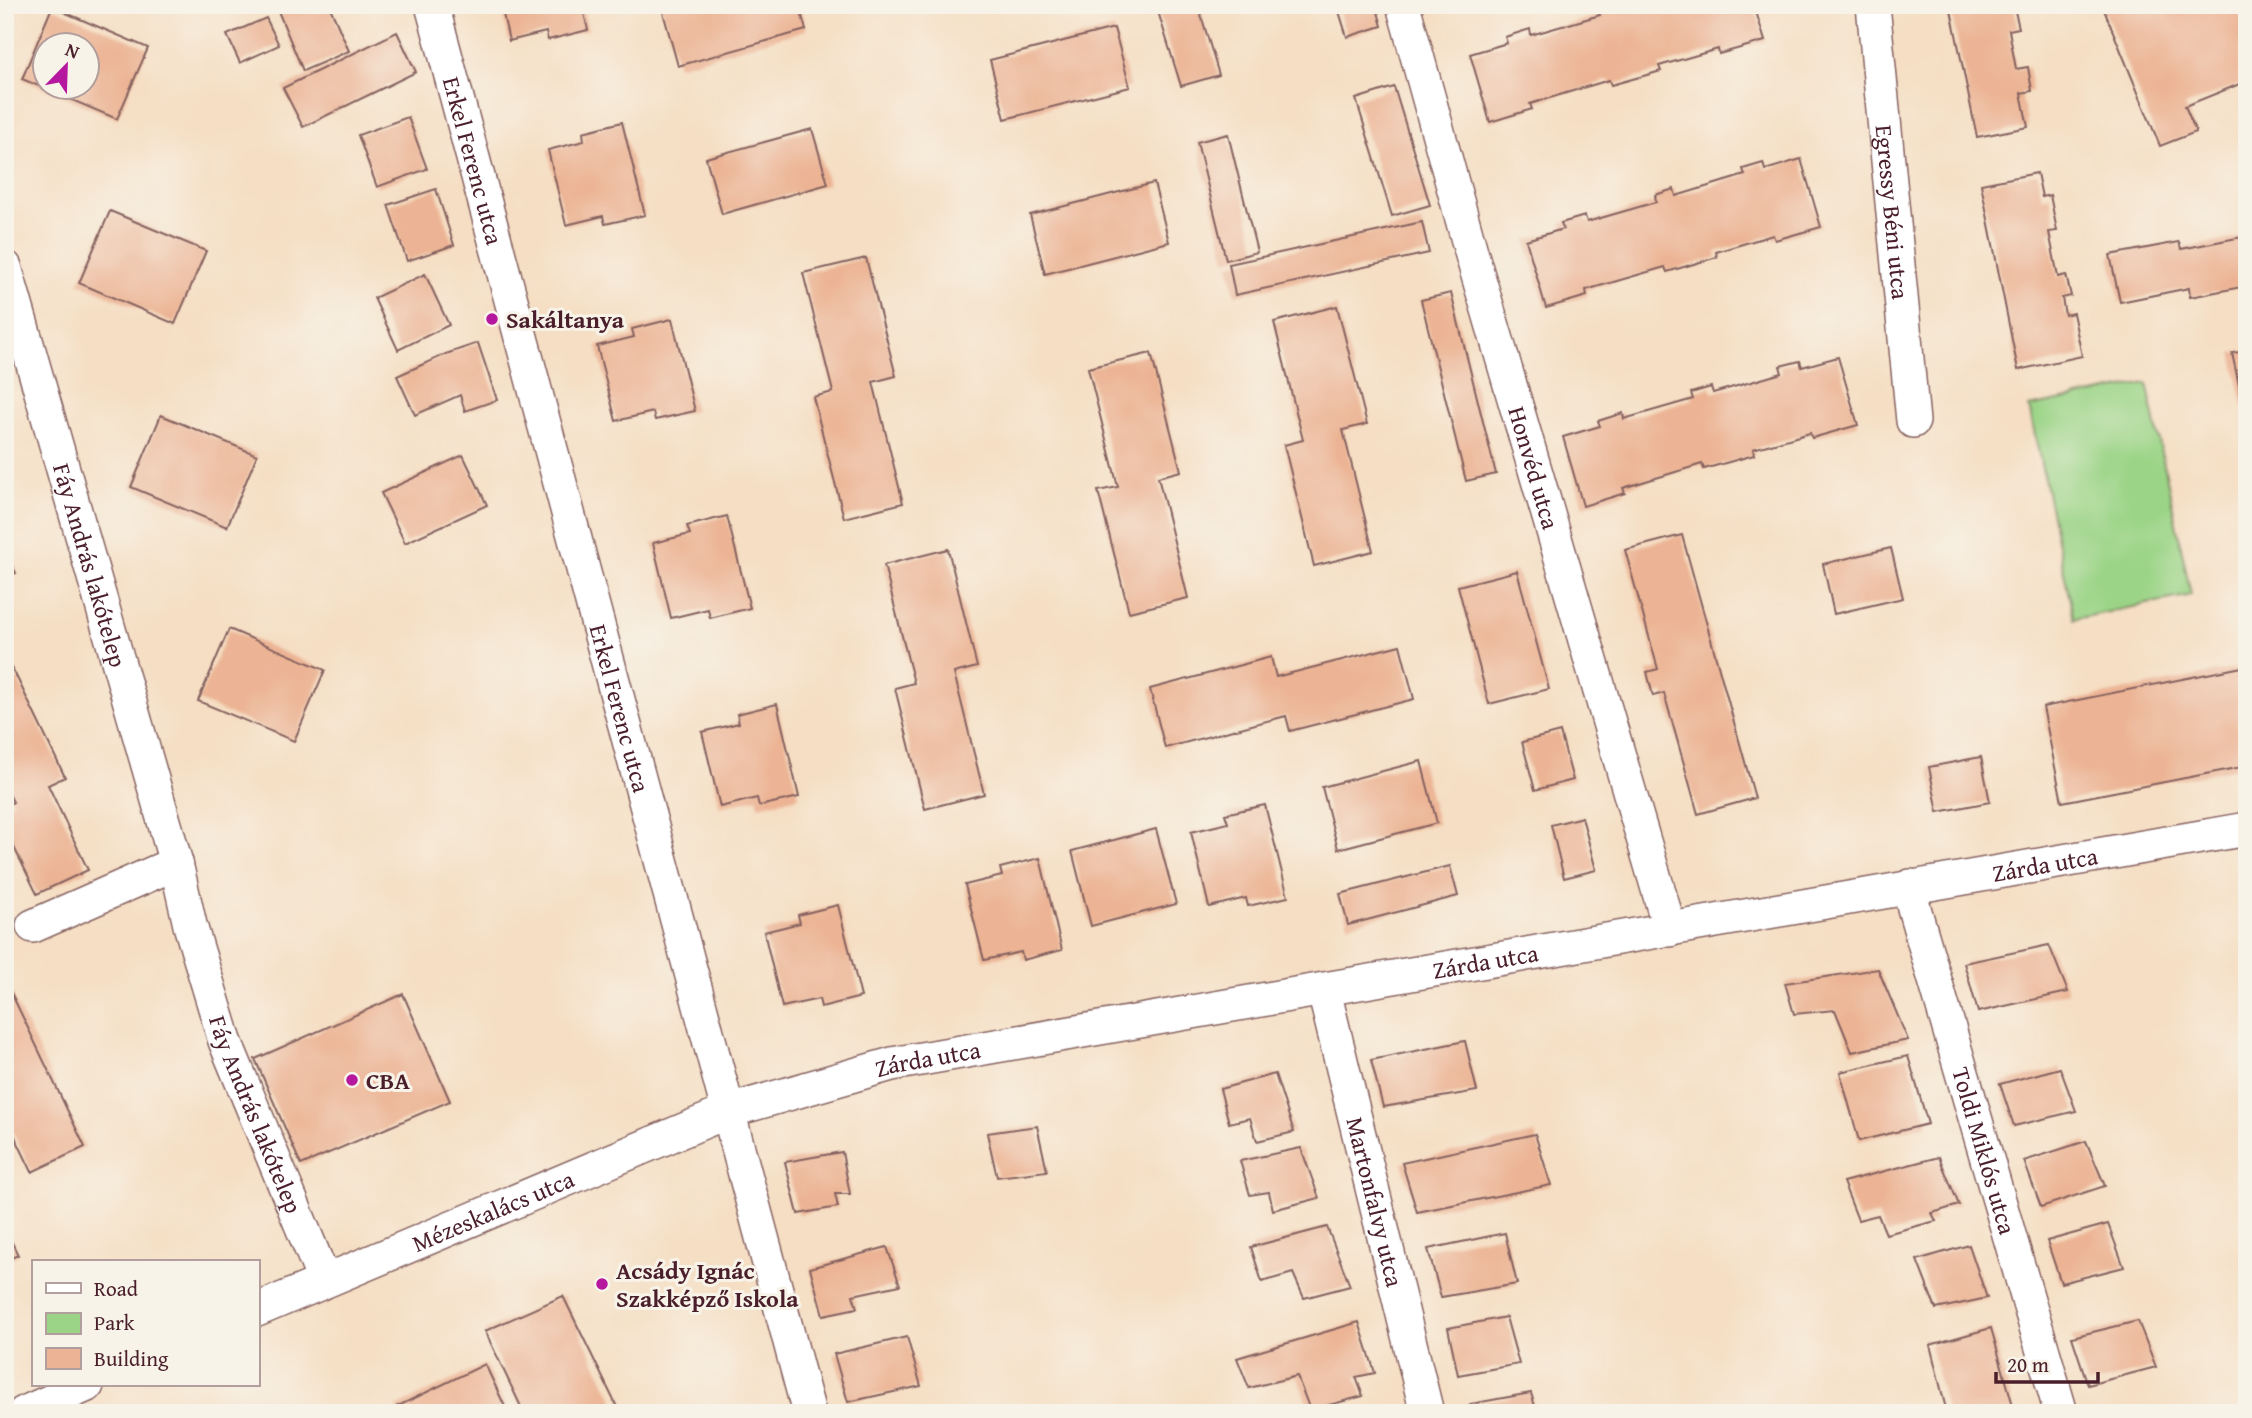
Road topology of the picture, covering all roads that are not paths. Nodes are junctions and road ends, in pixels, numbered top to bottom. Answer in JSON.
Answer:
{"nodes":[{"id":1,"x":432,"y":5,"type":"edge"},
{"id":2,"x":1403,"y":5,"type":"edge"},
{"id":3,"x":1873,"y":5,"type":"edge"},
{"id":4,"x":5,"y":267,"type":"edge"},
{"id":5,"x":1913,"y":421,"type":"dead end"},
{"id":6,"x":2247,"y":829,"type":"edge"},
{"id":7,"x":176,"y":863,"type":"junction"},
{"id":8,"x":1910,"y":886,"type":"junction"},
{"id":9,"x":33,"y":926,"type":"dead end"},
{"id":10,"x":1670,"y":930,"type":"junction"},
{"id":11,"x":1324,"y":990,"type":"junction"},
{"id":12,"x":729,"y":1111,"type":"junction"},
{"id":13,"x":324,"y":1280,"type":"junction"},
{"id":14,"x":259,"y":1309,"type":"edge"},
{"id":15,"x":85,"y":1386,"type":"edge"},
{"id":16,"x":24,"y":1413,"type":"edge"},
{"id":17,"x":809,"y":1413,"type":"edge"},
{"id":18,"x":1427,"y":1413,"type":"edge"},
{"id":19,"x":2061,"y":1413,"type":"edge"}],
"edges":[{"from":1,"to":12,"type":"street","name":"Erkel Ferenc utca"},
{"from":2,"to":10,"type":"street","name":"Honvéd utca"},
{"from":3,"to":5,"type":"street","name":"Egressy Béni utca"},
{"from":4,"to":7,"type":"street","name":"Fáy András lakótelep"},
{"from":6,"to":8,"type":"street","name":"Zárda utca"},
{"from":7,"to":9,"type":"street"},
{"from":7,"to":13,"type":"street","name":"Fáy András lakótelep"},
{"from":8,"to":10,"type":"street","name":"Zárda utca"},
{"from":8,"to":19,"type":"street","name":"Toldi Miklós utca"},
{"from":10,"to":11,"type":"street","name":"Zárda utca"},
{"from":11,"to":12,"type":"street","name":"Zárda utca"},
{"from":11,"to":18,"type":"street","name":"Martonfalvy utca"},
{"from":12,"to":13,"type":"street","name":"Mézeskalács utca"},
{"from":12,"to":17,"type":"street","name":"Erkel Ferenc utca"},
{"from":13,"to":14,"type":"street","name":"Mézeskalács utca"},
{"from":15,"to":16,"type":"street"}]}
